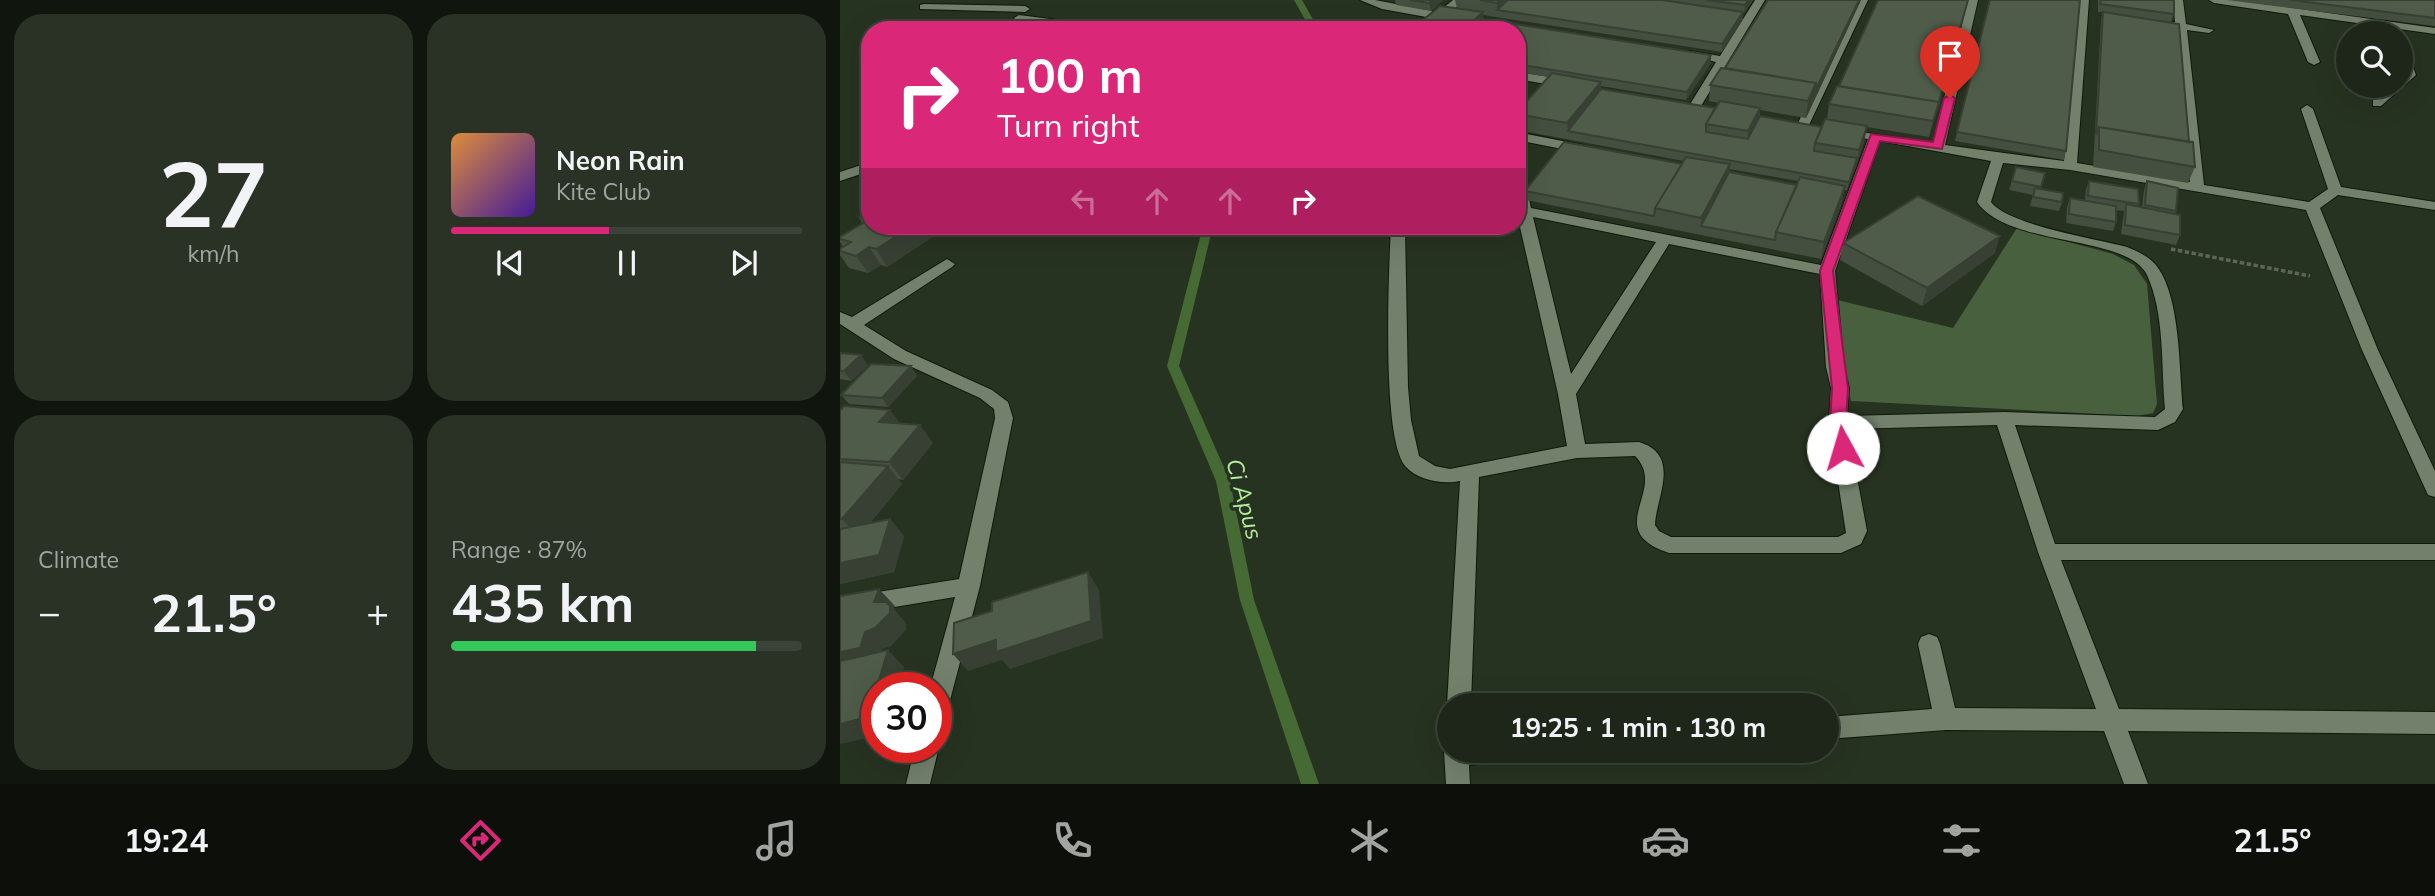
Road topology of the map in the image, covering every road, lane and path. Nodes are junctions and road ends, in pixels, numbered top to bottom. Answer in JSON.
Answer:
{"nodes":[{"id":1,"x":1035,"y":0,"type":"edge"},
{"id":2,"x":1365,"y":0,"type":"edge"},
{"id":3,"x":1459,"y":0,"type":"edge"},
{"id":4,"x":1760,"y":0,"type":"edge"},
{"id":5,"x":1863,"y":0,"type":"edge"},
{"id":6,"x":1973,"y":0,"type":"edge"},
{"id":7,"x":2178,"y":0,"type":"edge"},
{"id":8,"x":2214,"y":0,"type":"edge"},
{"id":9,"x":2084,"y":6,"type":"edge"},
{"id":10,"x":924,"y":7,"type":"dead end"},
{"id":11,"x":2293,"y":12,"type":"junction"},
{"id":12,"x":1022,"y":14,"type":"junction"},
{"id":13,"x":2098,"y":15,"type":"edge"},
{"id":14,"x":1441,"y":16,"type":"junction"},
{"id":15,"x":1734,"y":17,"type":"edge"},
{"id":16,"x":1748,"y":19,"type":"junction"},
{"id":17,"x":1468,"y":20,"type":"edge"},
{"id":18,"x":1018,"y":21,"type":"edge"},
{"id":19,"x":1050,"y":21,"type":"edge"},
{"id":20,"x":1435,"y":21,"type":"edge"},
{"id":21,"x":2346,"y":21,"type":"edge"},
{"id":22,"x":2153,"y":22,"type":"edge"},
{"id":23,"x":2181,"y":26,"type":"junction"},
{"id":24,"x":2209,"y":30,"type":"dead end"},
{"id":25,"x":2413,"y":30,"type":"edge"},
{"id":26,"x":2435,"y":31,"type":"edge"},
{"id":27,"x":1670,"y":51,"type":"edge"},
{"id":28,"x":1724,"y":60,"type":"junction"},
{"id":29,"x":2314,"y":62,"type":"dead end"},
{"id":30,"x":1526,"y":77,"type":"edge"},
{"id":31,"x":1586,"y":87,"type":"edge"},
{"id":32,"x":2383,"y":98,"type":"edge"},
{"id":33,"x":2377,"y":103,"type":"dead end"},
{"id":34,"x":1695,"y":106,"type":"edge"},
{"id":35,"x":2307,"y":108,"type":"dead end"},
{"id":36,"x":1803,"y":125,"type":"edge"},
{"id":37,"x":1852,"y":133,"type":"edge"},
{"id":38,"x":1875,"y":137,"type":"junction"},
{"id":39,"x":1526,"y":138,"type":"edge"},
{"id":40,"x":1938,"y":147,"type":"junction"},
{"id":41,"x":1598,"y":152,"type":"edge"},
{"id":42,"x":1998,"y":158,"type":"junction"},
{"id":43,"x":2070,"y":166,"type":"junction"},
{"id":44,"x":861,"y":169,"type":"edge"},
{"id":45,"x":840,"y":177,"type":"edge"},
{"id":46,"x":2198,"y":189,"type":"junction"},
{"id":47,"x":2334,"y":190,"type":"junction"},
{"id":48,"x":2435,"y":206,"type":"edge"},
{"id":49,"x":2312,"y":207,"type":"junction"},
{"id":50,"x":1526,"y":212,"type":"edge"},
{"id":51,"x":1526,"y":227,"type":"edge"},
{"id":52,"x":1398,"y":235,"type":"edge"},
{"id":53,"x":1665,"y":239,"type":"junction"},
{"id":54,"x":2122,"y":250,"type":"junction"},
{"id":55,"x":947,"y":264,"type":"dead end"},
{"id":56,"x":1826,"y":271,"type":"junction"},
{"id":57,"x":2342,"y":282,"type":"junction"},
{"id":58,"x":846,"y":321,"type":"edge"},
{"id":59,"x":1567,"y":394,"type":"junction"},
{"id":60,"x":2004,"y":418,"type":"junction"},
{"id":61,"x":1838,"y":423,"type":"junction"},
{"id":62,"x":1577,"y":451,"type":"junction"},
{"id":63,"x":1470,"y":474,"type":"junction"},
{"id":64,"x":2435,"y":490,"type":"edge"},
{"id":65,"x":2048,"y":552,"type":"junction"},
{"id":66,"x":2435,"y":552,"type":"edge"},
{"id":67,"x":969,"y":586,"type":"junction"},
{"id":68,"x":840,"y":607,"type":"edge"},
{"id":69,"x":1928,"y":644,"type":"dead end"},
{"id":70,"x":946,"y":672,"type":"edge"},
{"id":71,"x":1460,"y":693,"type":"edge"},
{"id":72,"x":1946,"y":719,"type":"junction"},
{"id":73,"x":2110,"y":719,"type":"junction"},
{"id":74,"x":2435,"y":723,"type":"edge"},
{"id":75,"x":1839,"y":727,"type":"edge"},
{"id":76,"x":923,"y":763,"type":"edge"},
{"id":77,"x":1457,"y":763,"type":"edge"},
{"id":78,"x":918,"y":784,"type":"edge"},
{"id":79,"x":1458,"y":784,"type":"edge"},
{"id":80,"x":2136,"y":784,"type":"edge"}],
"edges":[{"from":1,"to":12,"type":"street"},
{"from":2,"to":14,"type":"street"},
{"from":3,"to":14,"type":"street"},
{"from":4,"to":16,"type":"street"},
{"from":5,"to":36,"type":"street"},
{"from":6,"to":40,"type":"street"},
{"from":7,"to":23,"type":"street"},
{"from":8,"to":11,"type":"street"},
{"from":9,"to":13,"type":"street"},
{"from":9,"to":43,"type":"street"},
{"from":10,"to":12,"type":"street"},
{"from":11,"to":21,"type":"street"},
{"from":11,"to":29,"type":"street"},
{"from":12,"to":18,"type":"street"},
{"from":12,"to":19,"type":"street"},
{"from":14,"to":17,"type":"street"},
{"from":14,"to":20,"type":"street"},
{"from":15,"to":16,"type":"street"},
{"from":16,"to":28,"type":"street"},
{"from":22,"to":23,"type":"street"},
{"from":23,"to":24,"type":"street"},
{"from":23,"to":46,"type":"street"},
{"from":25,"to":26,"type":"street"},
{"from":27,"to":28,"type":"street"},
{"from":28,"to":34,"type":"street"},
{"from":30,"to":31,"type":"street"},
{"from":32,"to":33,"type":"street"},
{"from":35,"to":47,"type":"street"},
{"from":37,"to":38,"type":"street"},
{"from":38,"to":40,"type":"street"},
{"from":38,"to":56,"type":"street"},
{"from":39,"to":41,"type":"street"},
{"from":40,"to":42,"type":"street"},
{"from":42,"to":43,"type":"street"},
{"from":42,"to":54,"type":"street"},
{"from":43,"to":46,"type":"street"},
{"from":44,"to":45,"type":"street"},
{"from":46,"to":49,"type":"street"},
{"from":47,"to":48,"type":"street"},
{"from":47,"to":49,"type":"street"},
{"from":49,"to":57,"type":"street"},
{"from":50,"to":53,"type":"street"},
{"from":51,"to":59,"type":"street"},
{"from":52,"to":63,"type":"street"},
{"from":53,"to":56,"type":"street"},
{"from":53,"to":59,"type":"street"},
{"from":54,"to":57,"type":"path"},
{"from":54,"to":60,"type":"street"},
{"from":55,"to":58,"type":"street"},
{"from":56,"to":61,"type":"street"},
{"from":57,"to":64,"type":"street"},
{"from":58,"to":67,"type":"street"},
{"from":59,"to":62,"type":"street"},
{"from":60,"to":61,"type":"street"},
{"from":60,"to":65,"type":"street"},
{"from":61,"to":62,"type":"street"},
{"from":62,"to":63,"type":"street"},
{"from":63,"to":71,"type":"street"},
{"from":65,"to":66,"type":"street"},
{"from":65,"to":73,"type":"street"},
{"from":67,"to":68,"type":"street"},
{"from":67,"to":70,"type":"street"},
{"from":69,"to":72,"type":"street"},
{"from":72,"to":73,"type":"street"},
{"from":72,"to":75,"type":"street"},
{"from":73,"to":74,"type":"street"},
{"from":73,"to":80,"type":"street"},
{"from":76,"to":78,"type":"street"},
{"from":77,"to":79,"type":"street"}]}
